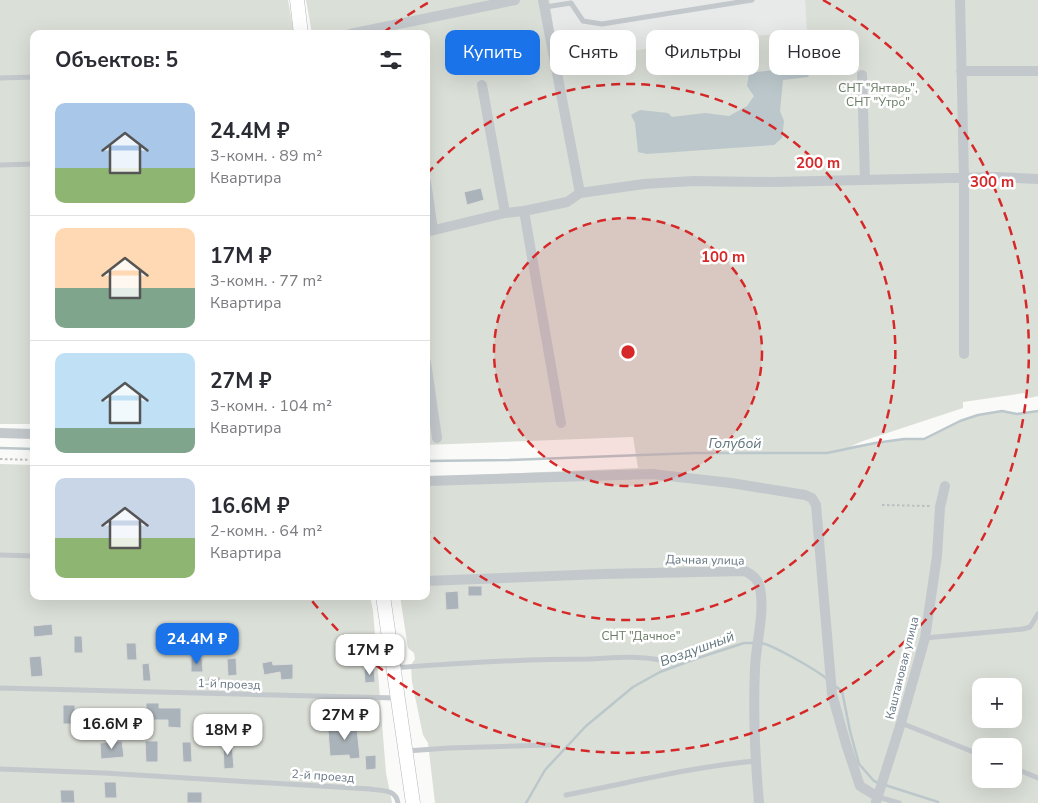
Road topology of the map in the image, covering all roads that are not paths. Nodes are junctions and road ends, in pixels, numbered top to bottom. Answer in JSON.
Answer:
{"nodes":[{"id":1,"x":297,"y":0,"type":"edge"},
{"id":2,"x":514,"y":0,"type":"edge"},
{"id":3,"x":752,"y":0,"type":"edge"},
{"id":4,"x":960,"y":0,"type":"edge"},
{"id":5,"x":543,"y":4,"type":"edge"},
{"id":6,"x":301,"y":30,"type":"edge"},
{"id":7,"x":369,"y":30,"type":"edge"},
{"id":8,"x":961,"y":71,"type":"junction"},
{"id":9,"x":1038,"y":71,"type":"edge"},
{"id":10,"x":862,"y":74,"type":"dead end"},
{"id":11,"x":30,"y":76,"type":"edge"},
{"id":12,"x":0,"y":78,"type":"edge"},
{"id":13,"x":482,"y":85,"type":"dead end"},
{"id":14,"x":30,"y":164,"type":"edge"},
{"id":15,"x":0,"y":165,"type":"edge"},
{"id":16,"x":964,"y":178,"type":"junction"},
{"id":17,"x":1038,"y":179,"type":"edge"},
{"id":18,"x":865,"y":180,"type":"junction"},
{"id":19,"x":580,"y":193,"type":"junction"},
{"id":20,"x":524,"y":211,"type":"junction"},
{"id":21,"x":505,"y":213,"type":"junction"},
{"id":22,"x":430,"y":231,"type":"edge"},
{"id":23,"x":964,"y":354,"type":"dead end"},
{"id":24,"x":430,"y":390,"type":"edge"},
{"id":25,"x":561,"y":423,"type":"dead end"},
{"id":26,"x":0,"y":434,"type":"edge"},
{"id":27,"x":30,"y":434,"type":"edge"},
{"id":28,"x":437,"y":438,"type":"dead end"},
{"id":29,"x":430,"y":481,"type":"edge"},
{"id":30,"x":945,"y":486,"type":"dead end"},
{"id":31,"x":0,"y":555,"type":"edge"},
{"id":32,"x":30,"y":556,"type":"edge"},
{"id":33,"x":430,"y":581,"type":"edge"},
{"id":34,"x":384,"y":600,"type":"edge"},
{"id":35,"x":1038,"y":614,"type":"edge"},
{"id":36,"x":925,"y":638,"type":"junction"},
{"id":37,"x":671,"y":663,"type":"dead end"},
{"id":38,"x":393,"y":668,"type":"junction"},
{"id":39,"x":0,"y":688,"type":"edge"},
{"id":40,"x":397,"y":698,"type":"junction"},
{"id":41,"x":901,"y":723,"type":"junction"},
{"id":42,"x":550,"y":745,"type":"dead end"},
{"id":43,"x":972,"y":751,"type":"edge"},
{"id":44,"x":406,"y":752,"type":"junction"},
{"id":45,"x":755,"y":761,"type":"junction"},
{"id":46,"x":0,"y":769,"type":"edge"},
{"id":47,"x":1022,"y":771,"type":"edge"},
{"id":48,"x":1038,"y":778,"type":"edge"},
{"id":49,"x":566,"y":795,"type":"dead end"},
{"id":50,"x":877,"y":800,"type":"edge"},
{"id":51,"x":398,"y":803,"type":"edge"},
{"id":52,"x":413,"y":803,"type":"edge"},
{"id":53,"x":759,"y":803,"type":"edge"},
{"id":54,"x":899,"y":803,"type":"edge"}],
"edges":[{"from":1,"to":6,"type":"street"},
{"from":2,"to":7,"type":"street"},
{"from":3,"to":5,"type":"lane"},
{"from":4,"to":8,"type":"street"},
{"from":5,"to":19,"type":"street"},
{"from":8,"to":9,"type":"street"},
{"from":8,"to":16,"type":"street"},
{"from":10,"to":18,"type":"street"},
{"from":11,"to":12,"type":"lane"},
{"from":13,"to":21,"type":"street"},
{"from":14,"to":15,"type":"lane"},
{"from":16,"to":17,"type":"street"},
{"from":16,"to":18,"type":"street"},
{"from":16,"to":23,"type":"street"},
{"from":18,"to":19,"type":"street"},
{"from":19,"to":20,"type":"street"},
{"from":20,"to":21,"type":"street"},
{"from":20,"to":25,"type":"street"},
{"from":21,"to":22,"type":"street"},
{"from":24,"to":28,"type":"street"},
{"from":26,"to":27,"type":"street"},
{"from":29,"to":50,"type":"street"},
{"from":30,"to":36,"type":"street","name":"Каштановая улица"},
{"from":31,"to":32,"type":"lane"},
{"from":33,"to":45,"type":"street","name":"Дачная улица"},
{"from":34,"to":38,"type":"street"},
{"from":35,"to":36,"type":"lane"},
{"from":36,"to":41,"type":"street","name":"Каштановая улица"},
{"from":37,"to":38,"type":"lane"},
{"from":38,"to":40,"type":"street"},
{"from":39,"to":40,"type":"lane","name":"1-й проезд"},
{"from":40,"to":44,"type":"street"},
{"from":41,"to":43,"type":"lane"},
{"from":41,"to":50,"type":"street","name":"Каштановая улица"},
{"from":42,"to":44,"type":"lane"},
{"from":44,"to":52,"type":"street"},
{"from":45,"to":49,"type":"lane"},
{"from":45,"to":53,"type":"street","name":"Дачная улица"},
{"from":46,"to":51,"type":"lane","name":"2-й проезд"},
{"from":47,"to":48,"type":"lane"},
{"from":50,"to":54,"type":"lane"}]}
